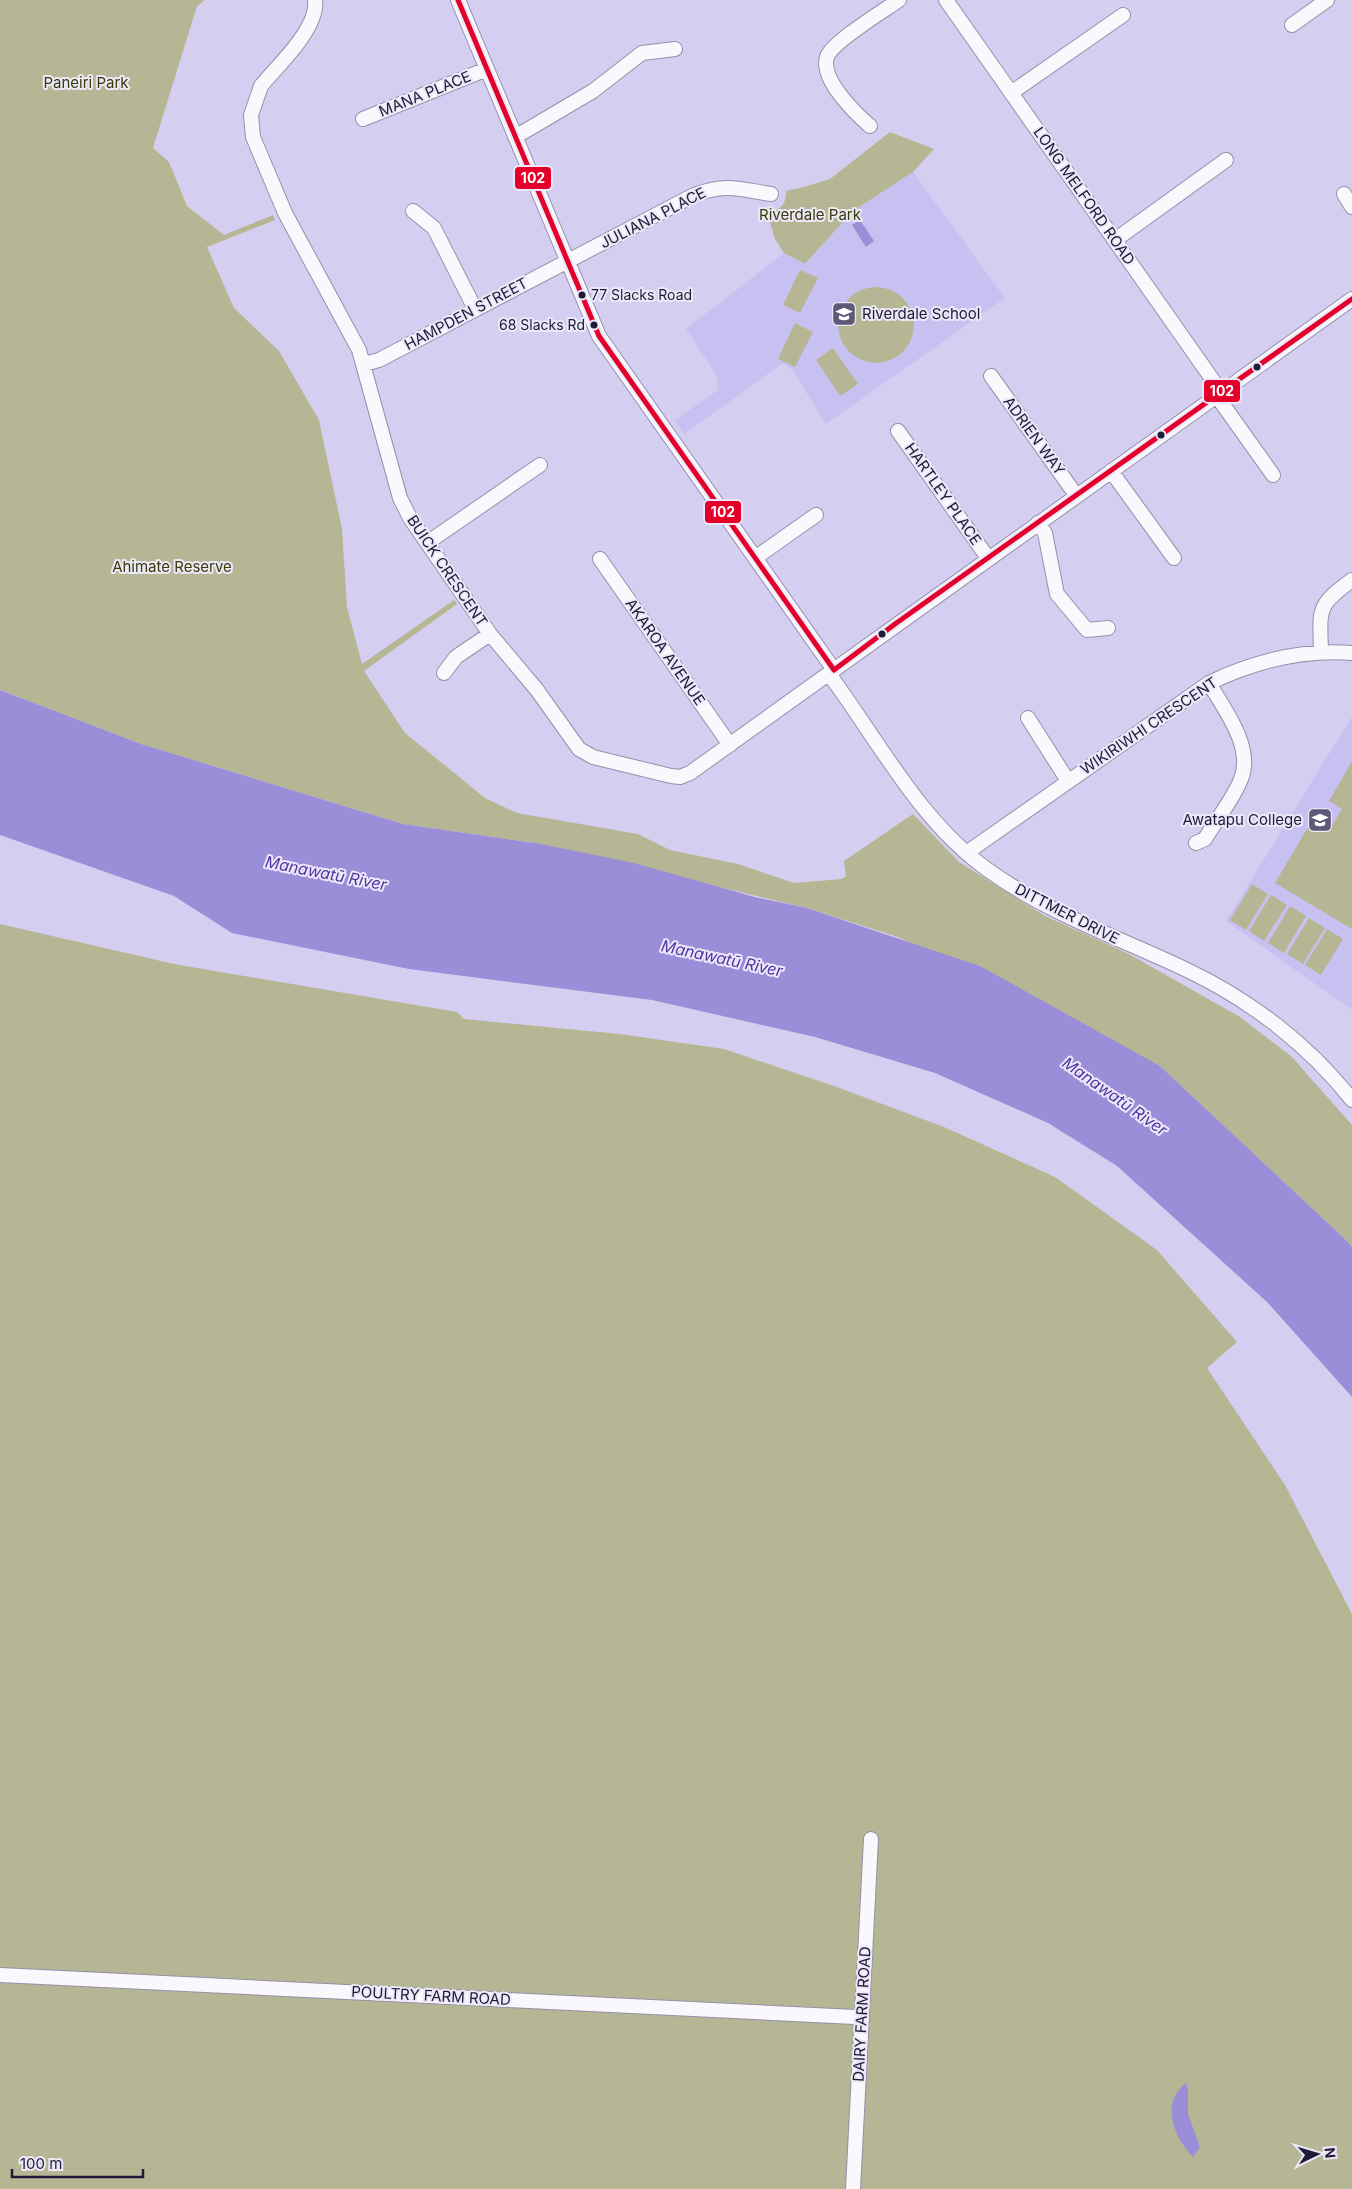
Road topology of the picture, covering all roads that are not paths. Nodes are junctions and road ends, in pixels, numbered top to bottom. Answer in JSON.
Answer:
{"nodes":[{"id":1,"x":315,"y":0,"type":"edge"},
{"id":2,"x":458,"y":0,"type":"edge"},
{"id":3,"x":899,"y":0,"type":"edge"},
{"id":4,"x":946,"y":0,"type":"edge"},
{"id":5,"x":1327,"y":0,"type":"edge"},
{"id":6,"x":1123,"y":15,"type":"dead end"},
{"id":7,"x":1292,"y":25,"type":"dead end"},
{"id":8,"x":675,"y":49,"type":"dead end"},
{"id":9,"x":487,"y":69,"type":"junction"},
{"id":10,"x":1011,"y":93,"type":"junction"},
{"id":11,"x":363,"y":119,"type":"dead end"},
{"id":12,"x":870,"y":126,"type":"dead end"},
{"id":13,"x":516,"y":138,"type":"junction"},
{"id":14,"x":1226,"y":160,"type":"dead end"},
{"id":15,"x":771,"y":194,"type":"dead end"},
{"id":16,"x":1344,"y":194,"type":"dead end"},
{"id":17,"x":1352,"y":207,"type":"edge"},
{"id":18,"x":413,"y":211,"type":"dead end"},
{"id":19,"x":1115,"y":240,"type":"junction"},
{"id":20,"x":567,"y":261,"type":"junction"},
{"id":21,"x":1352,"y":299,"type":"edge"},
{"id":22,"x":475,"y":309,"type":"junction"},
{"id":23,"x":364,"y":364,"type":"junction"},
{"id":24,"x":991,"y":376,"type":"dead end"},
{"id":25,"x":1219,"y":394,"type":"junction"},
{"id":26,"x":898,"y":431,"type":"dead end"},
{"id":27,"x":540,"y":465,"type":"dead end"},
{"id":28,"x":1111,"y":471,"type":"junction"},
{"id":29,"x":1273,"y":475,"type":"dead end"},
{"id":30,"x":1076,"y":496,"type":"junction"},
{"id":31,"x":816,"y":515,"type":"dead end"},
{"id":32,"x":1038,"y":523,"type":"junction"},
{"id":33,"x":427,"y":543,"type":"junction"},
{"id":34,"x":755,"y":558,"type":"junction"},
{"id":35,"x":988,"y":558,"type":"junction"},
{"id":36,"x":1174,"y":558,"type":"dead end"},
{"id":37,"x":600,"y":559,"type":"dead end"},
{"id":38,"x":1352,"y":580,"type":"edge"},
{"id":39,"x":1108,"y":628,"type":"dead end"},
{"id":40,"x":490,"y":634,"type":"junction"},
{"id":41,"x":1321,"y":652,"type":"junction"},
{"id":42,"x":1352,"y":653,"type":"edge"},
{"id":43,"x":832,"y":672,"type":"junction"},
{"id":44,"x":444,"y":673,"type":"dead end"},
{"id":45,"x":1209,"y":683,"type":"junction"},
{"id":46,"x":1028,"y":718,"type":"dead end"},
{"id":47,"x":730,"y":745,"type":"junction"},
{"id":48,"x":1068,"y":781,"type":"junction"},
{"id":49,"x":1196,"y":843,"type":"dead end"},
{"id":50,"x":968,"y":854,"type":"junction"},
{"id":51,"x":1352,"y":1100,"type":"edge"},
{"id":52,"x":871,"y":1839,"type":"dead end"},
{"id":53,"x":0,"y":1975,"type":"edge"},
{"id":54,"x":862,"y":2019,"type":"junction"},
{"id":55,"x":854,"y":2189,"type":"edge"}],
"edges":[{"from":1,"to":23,"type":"street","name":"BUICK CRESCENT"},
{"from":2,"to":9,"type":"street","name":"DITTMER DRIVE"},
{"from":3,"to":12,"type":"street"},
{"from":4,"to":10,"type":"street","name":"LONG MELFORD ROAD"},
{"from":5,"to":7,"type":"street"},
{"from":6,"to":10,"type":"street"},
{"from":8,"to":13,"type":"street"},
{"from":9,"to":11,"type":"street","name":"MANA PLACE"},
{"from":9,"to":13,"type":"street","name":"DITTMER DRIVE"},
{"from":10,"to":19,"type":"street","name":"LONG MELFORD ROAD"},
{"from":13,"to":20,"type":"street","name":"DITTMER DRIVE"},
{"from":14,"to":19,"type":"street"},
{"from":15,"to":20,"type":"street","name":"JULIANA PLACE"},
{"from":16,"to":17,"type":"street"},
{"from":18,"to":22,"type":"street"},
{"from":19,"to":25,"type":"street","name":"LONG MELFORD ROAD"},
{"from":20,"to":22,"type":"street","name":"HAMPDEN STREET"},
{"from":20,"to":34,"type":"street","name":"DITTMER DRIVE"},
{"from":21,"to":25,"type":"street","name":"BUICK CRESCENT"},
{"from":22,"to":23,"type":"street","name":"HAMPDEN STREET"},
{"from":23,"to":33,"type":"street","name":"BUICK CRESCENT"},
{"from":24,"to":30,"type":"street","name":"ADRIEN WAY"},
{"from":25,"to":28,"type":"street","name":"BUICK CRESCENT"},
{"from":25,"to":29,"type":"street","name":"LONG MELFORD ROAD"},
{"from":26,"to":35,"type":"street","name":"HARTLEY PLACE"},
{"from":27,"to":33,"type":"street"},
{"from":28,"to":30,"type":"street","name":"BUICK CRESCENT"},
{"from":28,"to":36,"type":"street"},
{"from":30,"to":32,"type":"street","name":"BUICK CRESCENT"},
{"from":31,"to":34,"type":"street"},
{"from":32,"to":35,"type":"street","name":"BUICK CRESCENT"},
{"from":32,"to":39,"type":"street"},
{"from":33,"to":40,"type":"street","name":"BUICK CRESCENT"},
{"from":34,"to":43,"type":"street","name":"DITTMER DRIVE"},
{"from":35,"to":43,"type":"street","name":"BUICK CRESCENT"},
{"from":37,"to":47,"type":"street","name":"AKAROA AVENUE"},
{"from":38,"to":41,"type":"street"},
{"from":40,"to":44,"type":"street"},
{"from":40,"to":47,"type":"street","name":"BUICK CRESCENT"},
{"from":41,"to":42,"type":"street","name":"WIKIRIWHI CRESCENT"},
{"from":41,"to":45,"type":"street","name":"WIKIRIWHI CRESCENT"},
{"from":43,"to":47,"type":"street","name":"BUICK CRESCENT"},
{"from":43,"to":50,"type":"street","name":"DITTMER DRIVE"},
{"from":45,"to":48,"type":"street","name":"WIKIRIWHI CRESCENT"},
{"from":45,"to":49,"type":"street"},
{"from":46,"to":48,"type":"street"},
{"from":48,"to":50,"type":"street","name":"WIKIRIWHI CRESCENT"},
{"from":50,"to":51,"type":"street","name":"DITTMER DRIVE"},
{"from":52,"to":54,"type":"street","name":"DAIRY FARM ROAD"},
{"from":53,"to":54,"type":"street","name":"POULTRY FARM ROAD"},
{"from":54,"to":55,"type":"street","name":"DAIRY FARM ROAD"}]}
